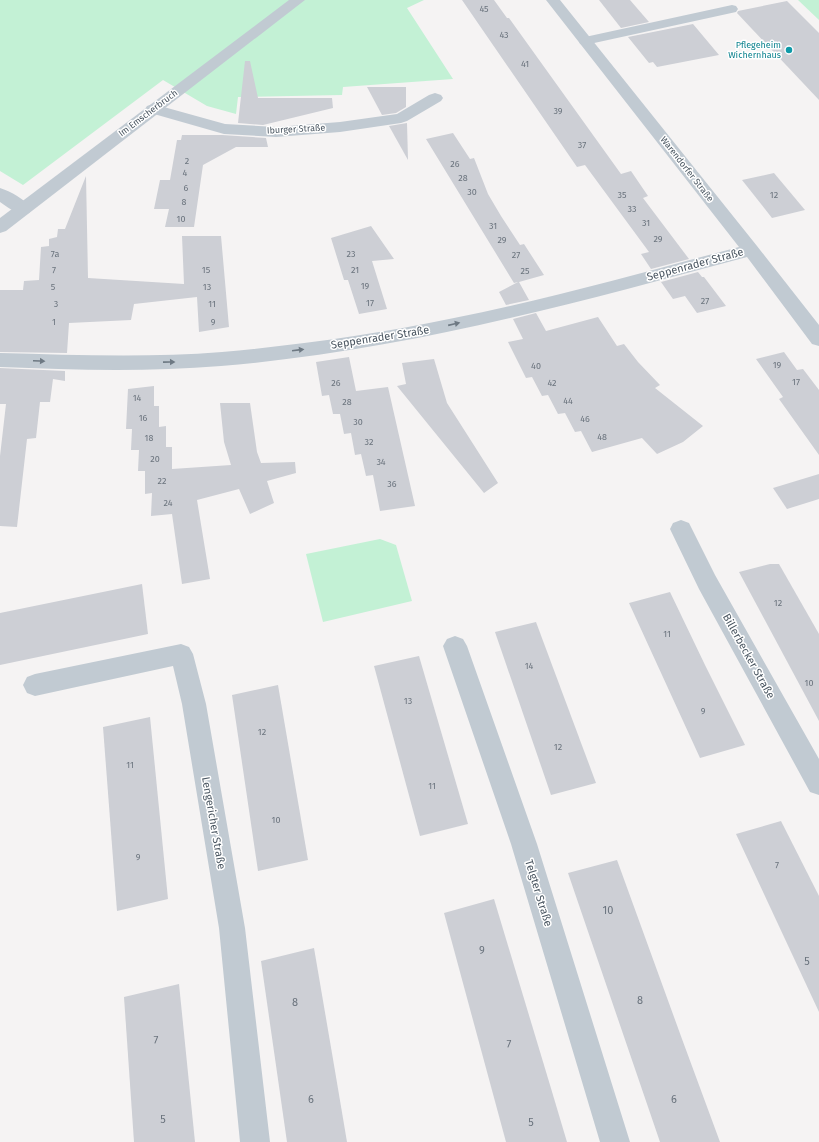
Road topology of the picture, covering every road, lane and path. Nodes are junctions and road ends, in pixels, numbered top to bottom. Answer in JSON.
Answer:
{"nodes":[{"id":1,"x":298,"y":0,"type":"edge"},
{"id":2,"x":553,"y":0,"type":"edge"},
{"id":3,"x":732,"y":9,"type":"dead end"},
{"id":4,"x":585,"y":41,"type":"junction"},
{"id":5,"x":435,"y":98,"type":"dead end"},
{"id":6,"x":153,"y":109,"type":"junction"},
{"id":7,"x":0,"y":194,"type":"edge"},
{"id":8,"x":23,"y":209,"type":"junction"},
{"id":9,"x":0,"y":227,"type":"edge"},
{"id":10,"x":751,"y":250,"type":"junction"},
{"id":11,"x":819,"y":339,"type":"edge"},
{"id":12,"x":0,"y":360,"type":"edge"},
{"id":13,"x":681,"y":529,"type":"dead end"},
{"id":14,"x":455,"y":646,"type":"dead end"},
{"id":15,"x":35,"y":685,"type":"dead end"},
{"id":16,"x":819,"y":783,"type":"edge"},
{"id":17,"x":255,"y":1142,"type":"edge"},
{"id":18,"x":615,"y":1142,"type":"edge"}],
"edges":[{"from":1,"to":6,"type":"street","name":"Im Emscherbruch"},
{"from":2,"to":4,"type":"street","name":"Warendorfer Straße"},
{"from":3,"to":4,"type":"lane"},
{"from":4,"to":10,"type":"street","name":"Warendorfer Straße"},
{"from":5,"to":6,"type":"street","name":"Iburger Straße"},
{"from":6,"to":8,"type":"street","name":"Im Emscherbruch"},
{"from":7,"to":8,"type":"street"},
{"from":8,"to":9,"type":"street","name":"Im Emscherbruch"},
{"from":10,"to":11,"type":"street","name":"Warendorfer Straße"},
{"from":12,"to":10,"type":"street","name":"Seppenrader Straße","one_way":true},
{"from":13,"to":16,"type":"street","name":"Billerbecker Straße"},
{"from":14,"to":18,"type":"street","name":"Telgter Straße"},
{"from":15,"to":17,"type":"street","name":"Lengericher Straße"}]}
